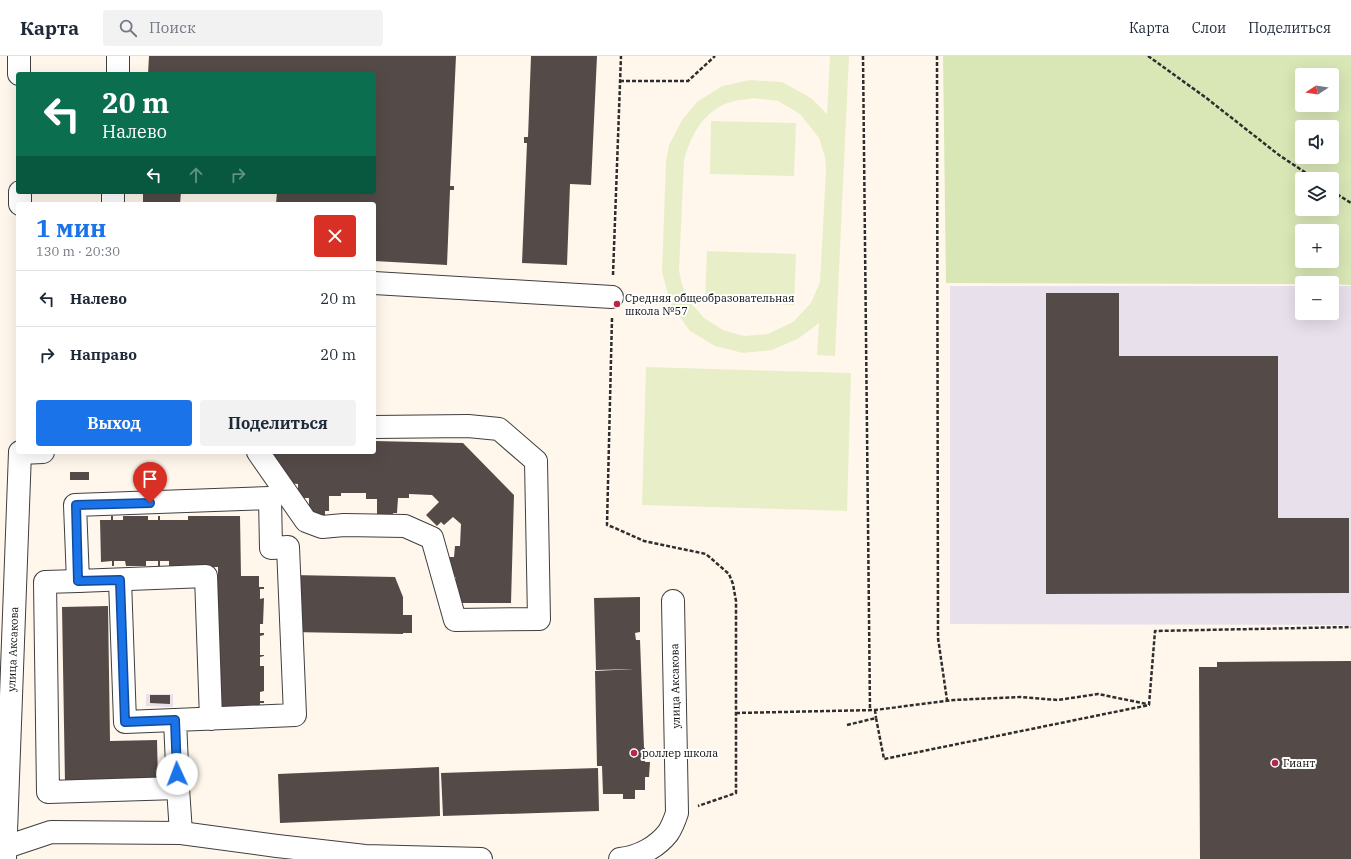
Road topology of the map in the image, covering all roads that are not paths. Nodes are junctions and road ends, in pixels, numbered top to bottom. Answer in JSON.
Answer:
{"nodes":[{"id":1,"x":19,"y":56,"type":"edge"},
{"id":2,"x":118,"y":56,"type":"edge"},
{"id":3,"x":19,"y":72,"type":"edge"},
{"id":4,"x":118,"y":72,"type":"edge"},
{"id":5,"x":376,"y":283,"type":"edge"},
{"id":6,"x":612,"y":297,"type":"road end"},
{"id":7,"x":376,"y":427,"type":"edge"},
{"id":8,"x":20,"y":454,"type":"edge"},
{"id":9,"x":259,"y":454,"type":"edge"},
{"id":10,"x":120,"y":580,"type":"junction"},
{"id":11,"x":78,"y":581,"type":"junction"},
{"id":12,"x":673,"y":601,"type":"dead end"},
{"id":13,"x":211,"y":719,"type":"junction"},
{"id":14,"x":175,"y":720,"type":"junction"},
{"id":15,"x":178,"y":788,"type":"junction"},
{"id":16,"x":181,"y":833,"type":"junction"},
{"id":17,"x":4,"y":851,"type":"edge"},
{"id":18,"x":277,"y":853,"type":"edge"},
{"id":19,"x":481,"y":859,"type":"edge"},
{"id":20,"x":620,"y":859,"type":"edge"}],
"edges":[{"from":1,"to":3,"type":"street"},
{"from":2,"to":4,"type":"street"},
{"from":5,"to":6,"type":"street"},
{"from":7,"to":9,"type":"street"},
{"from":8,"to":17,"type":"street","name":"улица Аксакова"},
{"from":10,"to":11,"type":"street"},
{"from":10,"to":13,"type":"street"},
{"from":10,"to":14,"type":"street"},
{"from":11,"to":13,"type":"street"},
{"from":11,"to":15,"type":"street"},
{"from":12,"to":20,"type":"street","name":"улица Аксакова"},
{"from":13,"to":14,"type":"street"},
{"from":14,"to":15,"type":"street"},
{"from":15,"to":16,"type":"street"},
{"from":16,"to":17,"type":"street","name":"улица Аксакова"},
{"from":16,"to":18,"type":"street","name":"улица Аксакова"},
{"from":18,"to":19,"type":"street","name":"улица Аксакова"}]}
